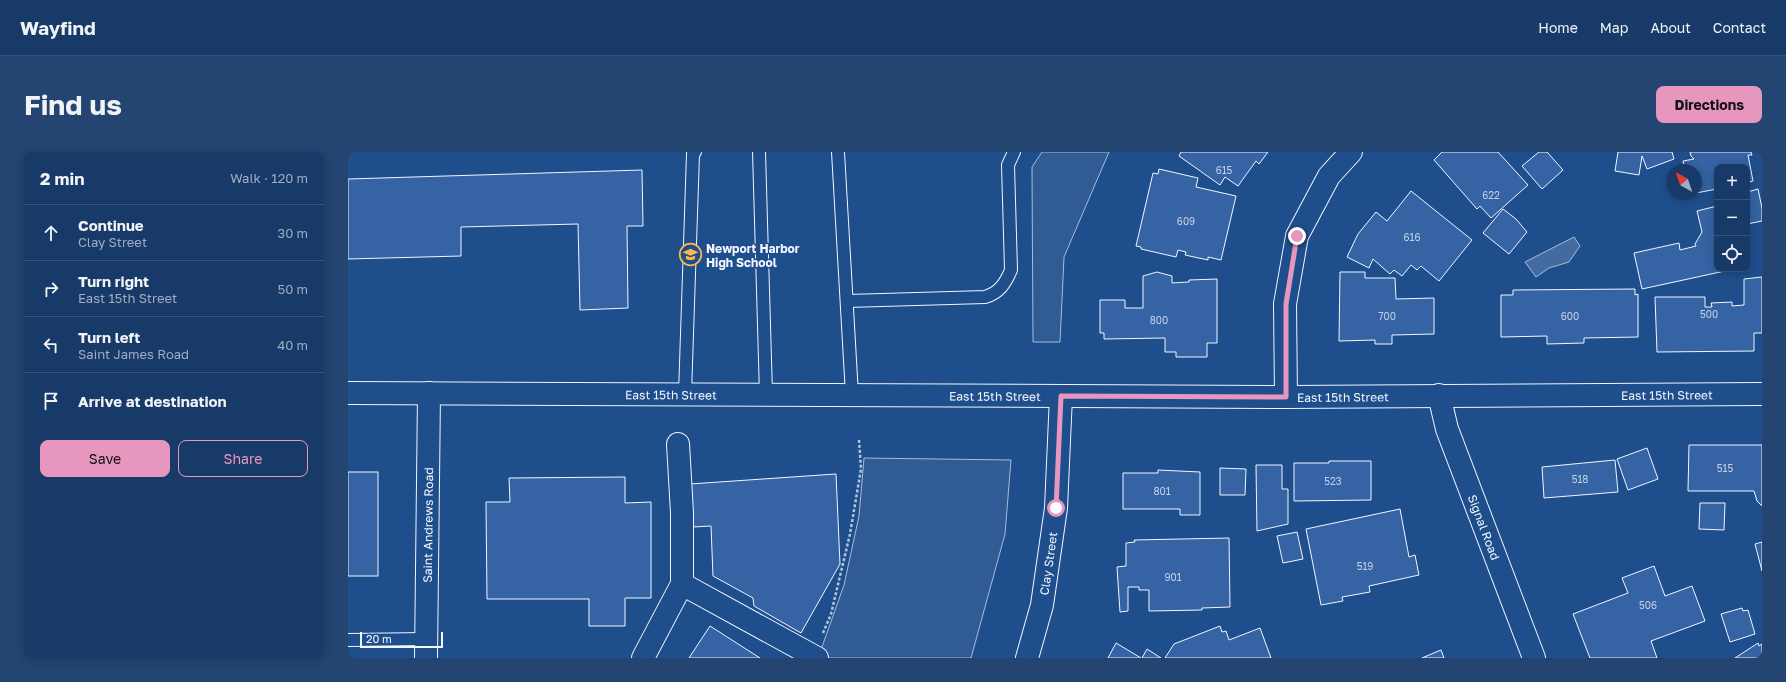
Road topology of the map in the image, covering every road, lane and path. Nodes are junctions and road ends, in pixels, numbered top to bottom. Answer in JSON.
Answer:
{"nodes":[{"id":1,"x":696,"y":152,"type":"edge"},
{"id":2,"x":759,"y":152,"type":"edge"},
{"id":3,"x":838,"y":152,"type":"edge"},
{"id":4,"x":1014,"y":152,"type":"edge"},
{"id":5,"x":1351,"y":152,"type":"edge"},
{"id":6,"x":847,"y":302,"type":"junction"},
{"id":7,"x":429,"y":392,"type":"junction"},
{"id":8,"x":348,"y":393,"type":"edge"},
{"id":9,"x":685,"y":394,"type":"junction"},
{"id":10,"x":766,"y":394,"type":"junction"},
{"id":11,"x":1762,"y":394,"type":"edge"},
{"id":12,"x":852,"y":395,"type":"junction"},
{"id":13,"x":1439,"y":395,"type":"junction"},
{"id":14,"x":1061,"y":396,"type":"junction"},
{"id":15,"x":1286,"y":397,"type":"junction"},
{"id":16,"x":859,"y":440,"type":"dead end"},
{"id":17,"x":678,"y":444,"type":"dead end"},
{"id":18,"x":682,"y":584,"type":"junction"},
{"id":19,"x":348,"y":640,"type":"edge"},
{"id":20,"x":426,"y":649,"type":"edge"},
{"id":21,"x":815,"y":657,"type":"edge"},
{"id":22,"x":643,"y":658,"type":"edge"},
{"id":23,"x":1028,"y":658,"type":"edge"},
{"id":24,"x":1534,"y":658,"type":"edge"}],
"edges":[{"from":1,"to":9,"type":"lane"},
{"from":2,"to":10,"type":"lane"},
{"from":3,"to":6,"type":"lane"},
{"from":4,"to":6,"type":"lane"},
{"from":5,"to":15,"type":"street"},
{"from":6,"to":12,"type":"lane"},
{"from":7,"to":8,"type":"street","name":"East 15th Street"},
{"from":7,"to":9,"type":"street","name":"East 15th Street"},
{"from":7,"to":20,"type":"street","name":"Saint Andrews Road"},
{"from":9,"to":10,"type":"street","name":"East 15th Street"},
{"from":10,"to":12,"type":"street","name":"East 15th Street"},
{"from":11,"to":13,"type":"street","name":"East 15th Street"},
{"from":12,"to":14,"type":"street","name":"East 15th Street"},
{"from":13,"to":15,"type":"street","name":"East 15th Street"},
{"from":13,"to":24,"type":"street","name":"Signal Road"},
{"from":14,"to":15,"type":"street","name":"East 15th Street"},
{"from":14,"to":23,"type":"street","name":"Clay Street"},
{"from":16,"to":21,"type":"path"},
{"from":17,"to":18,"type":"street"},
{"from":18,"to":21,"type":"street"},
{"from":18,"to":22,"type":"street"},
{"from":19,"to":20,"type":"lane"}]}
